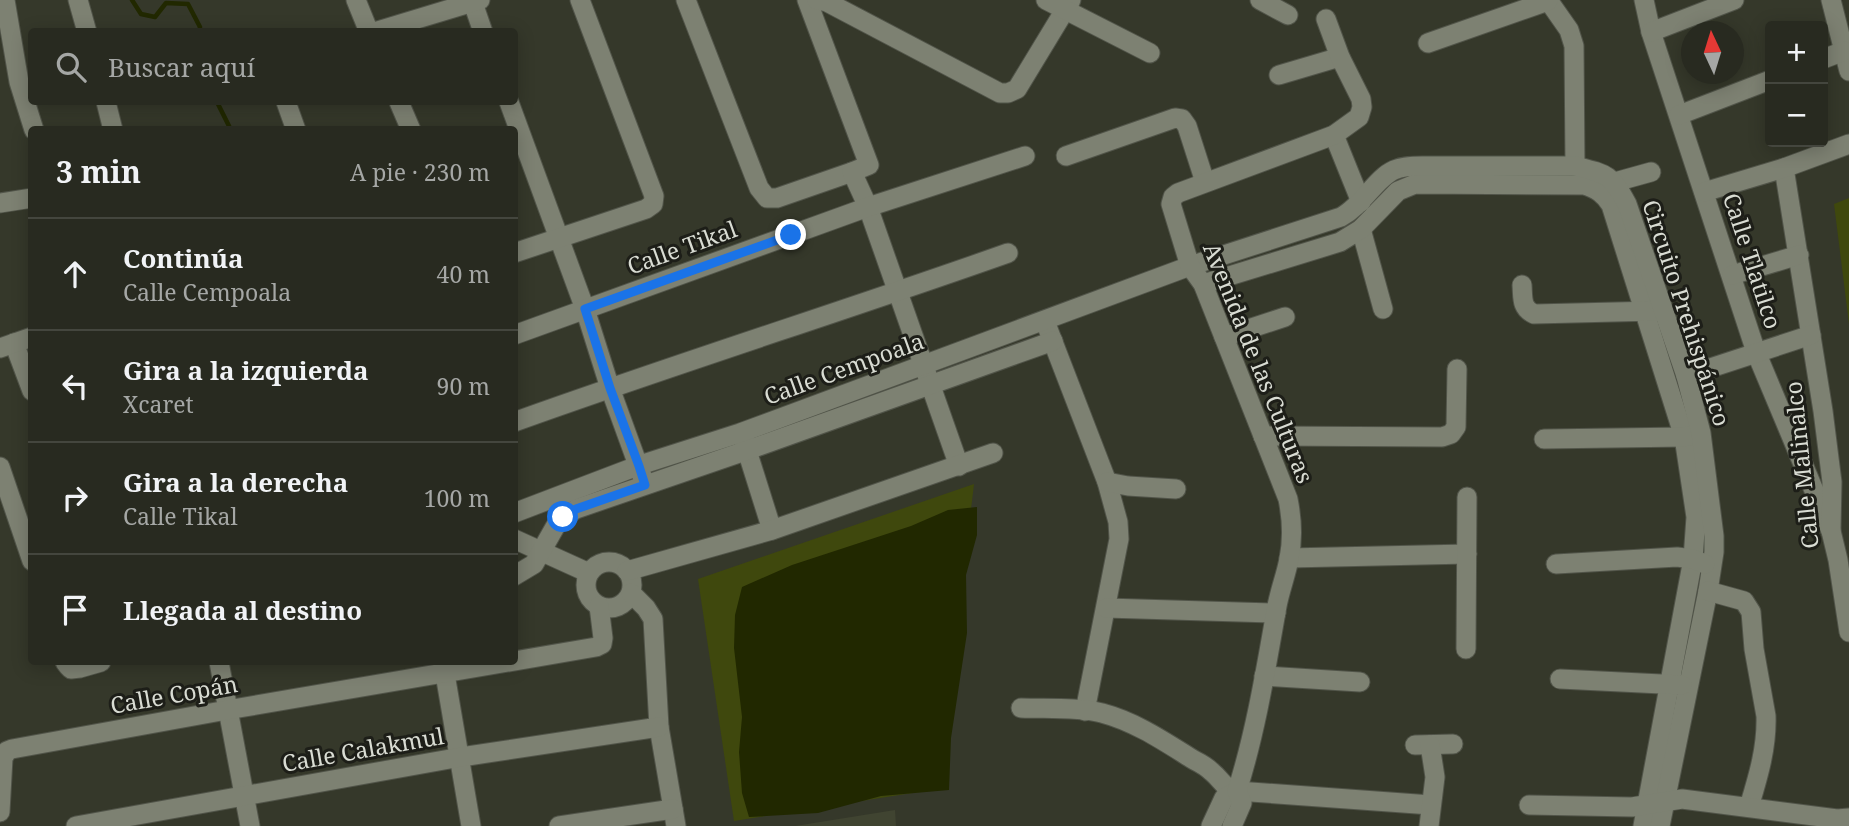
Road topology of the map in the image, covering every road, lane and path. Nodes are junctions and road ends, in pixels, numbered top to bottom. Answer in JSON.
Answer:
{"nodes":[{"id":1,"x":5,"y":0,"type":"edge"},
{"id":2,"x":79,"y":0,"type":"edge"},
{"id":3,"x":356,"y":0,"type":"edge"},
{"id":4,"x":580,"y":0,"type":"edge"},
{"id":5,"x":686,"y":0,"type":"edge"},
{"id":6,"x":807,"y":0,"type":"edge"},
{"id":7,"x":817,"y":0,"type":"edge"},
{"id":8,"x":1046,"y":0,"type":"edge"},
{"id":9,"x":1260,"y":0,"type":"edge"},
{"id":10,"x":1644,"y":0,"type":"edge"},
{"id":11,"x":1734,"y":0,"type":"edge"},
{"id":12,"x":1831,"y":0,"type":"edge"},
{"id":13,"x":475,"y":1,"type":"edge"},
{"id":14,"x":1548,"y":1,"type":"edge"},
{"id":15,"x":1067,"y":5,"type":"edge"},
{"id":16,"x":1288,"y":15,"type":"dead end"},
{"id":17,"x":1325,"y":19,"type":"dead end"},
{"id":18,"x":86,"y":28,"type":"edge"},
{"id":19,"x":369,"y":28,"type":"edge"},
{"id":20,"x":384,"y":28,"type":"edge"},
{"id":21,"x":482,"y":28,"type":"edge"},
{"id":22,"x":1651,"y":32,"type":"junction"},
{"id":23,"x":1429,"y":43,"type":"dead end"},
{"id":24,"x":1844,"y":51,"type":"junction"},
{"id":25,"x":1150,"y":53,"type":"dead end"},
{"id":26,"x":1340,"y":57,"type":"junction"},
{"id":27,"x":1828,"y":57,"type":"edge"},
{"id":28,"x":1849,"y":71,"type":"edge"},
{"id":29,"x":1279,"y":75,"type":"dead end"},
{"id":30,"x":25,"y":81,"type":"edge"},
{"id":31,"x":1765,"y":82,"type":"edge"},
{"id":32,"x":29,"y":105,"type":"edge"},
{"id":33,"x":107,"y":105,"type":"edge"},
{"id":34,"x":287,"y":105,"type":"edge"},
{"id":35,"x":400,"y":105,"type":"edge"},
{"id":36,"x":510,"y":105,"type":"edge"},
{"id":37,"x":1679,"y":115,"type":"junction"},
{"id":38,"x":33,"y":126,"type":"edge"},
{"id":39,"x":112,"y":126,"type":"edge"},
{"id":40,"x":295,"y":126,"type":"edge"},
{"id":41,"x":409,"y":126,"type":"edge"},
{"id":42,"x":518,"y":126,"type":"edge"},
{"id":43,"x":518,"y":127,"type":"edge"},
{"id":44,"x":1334,"y":135,"type":"junction"},
{"id":45,"x":1849,"y":144,"type":"edge"},
{"id":46,"x":1025,"y":156,"type":"dead end"},
{"id":47,"x":1066,"y":156,"type":"dead end"},
{"id":48,"x":1575,"y":166,"type":"junction"},
{"id":49,"x":1784,"y":168,"type":"junction"},
{"id":50,"x":852,"y":172,"type":"junction"},
{"id":51,"x":1651,"y":172,"type":"dead end"},
{"id":52,"x":1482,"y":175,"type":"junction"},
{"id":53,"x":1205,"y":182,"type":"junction"},
{"id":54,"x":1615,"y":182,"type":"junction"},
{"id":55,"x":1704,"y":192,"type":"junction"},
{"id":56,"x":28,"y":199,"type":"edge"},
{"id":57,"x":1361,"y":202,"type":"junction"},
{"id":58,"x":0,"y":203,"type":"edge"},
{"id":59,"x":868,"y":207,"type":"junction"},
{"id":60,"x":1361,"y":229,"type":"junction"},
{"id":61,"x":1288,"y":234,"type":"junction"},
{"id":62,"x":559,"y":239,"type":"junction"},
{"id":63,"x":518,"y":252,"type":"edge"},
{"id":64,"x":1008,"y":253,"type":"dead end"},
{"id":65,"x":1295,"y":255,"type":"junction"},
{"id":66,"x":1799,"y":256,"type":"junction"},
{"id":67,"x":1190,"y":266,"type":"junction"},
{"id":68,"x":1732,"y":275,"type":"junction"},
{"id":69,"x":1203,"y":284,"type":"junction"},
{"id":70,"x":1522,"y":285,"type":"dead end"},
{"id":71,"x":898,"y":292,"type":"junction"},
{"id":72,"x":585,"y":309,"type":"junction"},
{"id":73,"x":1383,"y":309,"type":"dead end"},
{"id":74,"x":1644,"y":311,"type":"junction"},
{"id":75,"x":1664,"y":311,"type":"junction"},
{"id":76,"x":1285,"y":317,"type":"dead end"},
{"id":77,"x":1045,"y":321,"type":"junction"},
{"id":78,"x":518,"y":334,"type":"edge"},
{"id":79,"x":1811,"y":335,"type":"junction"},
{"id":80,"x":1224,"y":337,"type":"junction"},
{"id":81,"x":1052,"y":341,"type":"junction"},
{"id":82,"x":15,"y":343,"type":"edge"},
{"id":83,"x":1756,"y":352,"type":"junction"},
{"id":84,"x":924,"y":366,"type":"junction"},
{"id":85,"x":1457,"y":369,"type":"dead end"},
{"id":86,"x":1686,"y":376,"type":"junction"},
{"id":87,"x":28,"y":380,"type":"edge"},
{"id":88,"x":931,"y":385,"type":"junction"},
{"id":89,"x":610,"y":388,"type":"junction"},
{"id":90,"x":518,"y":421,"type":"edge"},
{"id":91,"x":1693,"y":435,"type":"junction"},
{"id":92,"x":1263,"y":436,"type":"junction"},
{"id":93,"x":1544,"y":439,"type":"dead end"},
{"id":94,"x":744,"y":442,"type":"junction"},
{"id":95,"x":993,"y":453,"type":"dead end"},
{"id":96,"x":959,"y":466,"type":"junction"},
{"id":97,"x":0,"y":467,"type":"edge"},
{"id":98,"x":642,"y":475,"type":"junction"},
{"id":99,"x":1107,"y":482,"type":"junction"},
{"id":100,"x":1176,"y":489,"type":"dead end"},
{"id":101,"x":1467,"y":497,"type":"dead end"},
{"id":102,"x":518,"y":512,"type":"edge"},
{"id":103,"x":772,"y":530,"type":"junction"},
{"id":104,"x":1831,"y":531,"type":"junction"},
{"id":105,"x":518,"y":541,"type":"edge"},
{"id":106,"x":28,"y":549,"type":"edge"},
{"id":107,"x":542,"y":551,"type":"junction"},
{"id":108,"x":1467,"y":554,"type":"junction"},
{"id":109,"x":1289,"y":558,"type":"junction"},
{"id":110,"x":1693,"y":559,"type":"junction"},
{"id":111,"x":1556,"y":564,"type":"dead end"},
{"id":112,"x":1712,"y":566,"type":"junction"},
{"id":113,"x":627,"y":571,"type":"junction"},
{"id":114,"x":589,"y":573,"type":"junction"},
{"id":115,"x":518,"y":574,"type":"edge"},
{"id":116,"x":1708,"y":591,"type":"junction"},
{"id":117,"x":631,"y":593,"type":"junction"},
{"id":118,"x":599,"y":606,"type":"junction"},
{"id":119,"x":1106,"y":607,"type":"junction"},
{"id":120,"x":1276,"y":613,"type":"junction"},
{"id":121,"x":1849,"y":632,"type":"edge"},
{"id":122,"x":1466,"y":649,"type":"dead end"},
{"id":123,"x":518,"y":661,"type":"edge"},
{"id":124,"x":68,"y":665,"type":"edge"},
{"id":125,"x":91,"y":665,"type":"edge"},
{"id":126,"x":220,"y":665,"type":"edge"},
{"id":127,"x":494,"y":665,"type":"edge"},
{"id":128,"x":445,"y":674,"type":"junction"},
{"id":129,"x":1264,"y":676,"type":"junction"},
{"id":130,"x":1560,"y":680,"type":"dead end"},
{"id":131,"x":1360,"y":682,"type":"dead end"},
{"id":132,"x":1679,"y":685,"type":"junction"},
{"id":133,"x":1021,"y":708,"type":"dead end"},
{"id":134,"x":227,"y":710,"type":"junction"},
{"id":135,"x":1085,"y":711,"type":"junction"},
{"id":136,"x":659,"y":727,"type":"junction"},
{"id":137,"x":1453,"y":744,"type":"dead end"},
{"id":138,"x":461,"y":758,"type":"junction"},
{"id":139,"x":1237,"y":791,"type":"junction"},
{"id":140,"x":245,"y":796,"type":"junction"},
{"id":141,"x":1656,"y":803,"type":"junction"},
{"id":142,"x":1431,"y":805,"type":"junction"},
{"id":143,"x":1529,"y":805,"type":"dead end"},
{"id":144,"x":1749,"y":807,"type":"junction"},
{"id":145,"x":0,"y":812,"type":"edge"},
{"id":146,"x":674,"y":818,"type":"edge"},
{"id":147,"x":1849,"y":818,"type":"edge"},
{"id":148,"x":1808,"y":821,"type":"edge"},
{"id":149,"x":76,"y":826,"type":"edge"},
{"id":150,"x":250,"y":826,"type":"edge"},
{"id":151,"x":471,"y":826,"type":"edge"},
{"id":152,"x":559,"y":826,"type":"edge"},
{"id":153,"x":1211,"y":826,"type":"edge"},
{"id":154,"x":1232,"y":826,"type":"edge"},
{"id":155,"x":1429,"y":826,"type":"edge"},
{"id":156,"x":1643,"y":826,"type":"edge"},
{"id":157,"x":1660,"y":826,"type":"edge"}],
"edges":[{"from":1,"to":30,"type":"street"},
{"from":2,"to":18,"type":"street"},
{"from":3,"to":19,"type":"street"},
{"from":4,"to":62,"type":"street"},
{"from":5,"to":50,"type":"street"},
{"from":6,"to":50,"type":"street"},
{"from":7,"to":15,"type":"street"},
{"from":8,"to":15,"type":"street"},
{"from":9,"to":16,"type":"street"},
{"from":10,"to":22,"type":"street","name":"Calle Tlatilco"},
{"from":11,"to":22,"type":"street"},
{"from":12,"to":24,"type":"street"},
{"from":13,"to":20,"type":"street"},
{"from":13,"to":21,"type":"street"},
{"from":14,"to":23,"type":"street"},
{"from":14,"to":48,"type":"street"},
{"from":15,"to":25,"type":"street"},
{"from":17,"to":26,"type":"street"},
{"from":22,"to":37,"type":"street","name":"Calle Tlatilco"},
{"from":24,"to":27,"type":"street"},
{"from":24,"to":28,"type":"street"},
{"from":26,"to":29,"type":"street"},
{"from":26,"to":44,"type":"street"},
{"from":31,"to":37,"type":"street"},
{"from":32,"to":38,"type":"street"},
{"from":33,"to":39,"type":"street"},
{"from":34,"to":40,"type":"street"},
{"from":35,"to":41,"type":"street"},
{"from":36,"to":42,"type":"street"},
{"from":37,"to":55,"type":"street","name":"Calle Tlatilco"},
{"from":43,"to":62,"type":"street"},
{"from":44,"to":53,"type":"street"},
{"from":44,"to":57,"type":"street"},
{"from":45,"to":49,"type":"street"},
{"from":46,"to":59,"type":"street","name":"Calle Tikal"},
{"from":47,"to":53,"type":"street"},
{"from":48,"to":52,"type":"street","name":"Circuito Prehispánico"},
{"from":48,"to":54,"type":"street","name":"Circuito Prehispánico"},
{"from":49,"to":55,"type":"street"},
{"from":49,"to":66,"type":"street","name":"Calle Malinalco"},
{"from":50,"to":59,"type":"street"},
{"from":51,"to":54,"type":"street"},
{"from":52,"to":57,"type":"street","name":"Circuito Prehispánico"},
{"from":52,"to":60,"type":"street","name":"Circuito Prehispánico"},
{"from":52,"to":74,"type":"street","name":"Circuito Prehispánico"},
{"from":53,"to":67,"type":"street","name":"Avenida de las Culturas"},
{"from":54,"to":75,"type":"street","name":"Circuito Prehispánico"},
{"from":55,"to":68,"type":"street","name":"Calle Tlatilco"},
{"from":56,"to":58,"type":"street"},
{"from":57,"to":61,"type":"street","name":"Circuito Prehispánico"},
{"from":59,"to":71,"type":"street"},
{"from":59,"to":72,"type":"street","name":"Calle Tikal"},
{"from":60,"to":65,"type":"street","name":"Circuito Prehispánico"},
{"from":60,"to":73,"type":"street"},
{"from":61,"to":65,"type":"street"},
{"from":61,"to":67,"type":"street","name":"Circuito Prehispánico"},
{"from":62,"to":63,"type":"street"},
{"from":62,"to":72,"type":"street"},
{"from":64,"to":71,"type":"street"},
{"from":65,"to":69,"type":"street","name":"Circuito Prehispánico"},
{"from":66,"to":68,"type":"street"},
{"from":66,"to":79,"type":"street","name":"Calle Malinalco"},
{"from":67,"to":69,"type":"street","name":"Avenida de las Culturas"},
{"from":67,"to":77,"type":"street","name":"Calle Cempoala"},
{"from":68,"to":83,"type":"street","name":"Calle Tlatilco"},
{"from":69,"to":80,"type":"street","name":"Avenida de las Culturas"},
{"from":70,"to":74,"type":"street"},
{"from":71,"to":84,"type":"street"},
{"from":71,"to":89,"type":"street"},
{"from":72,"to":78,"type":"street","name":"Calle Tikal"},
{"from":72,"to":89,"type":"street"},
{"from":74,"to":75,"type":"street"},
{"from":74,"to":91,"type":"street","name":"Circuito Prehispánico"},
{"from":75,"to":86,"type":"street","name":"Circuito Prehispánico"},
{"from":76,"to":80,"type":"street"},
{"from":77,"to":81,"type":"street"},
{"from":77,"to":84,"type":"street","name":"Calle Cempoala"},
{"from":79,"to":83,"type":"street"},
{"from":79,"to":104,"type":"street","name":"Calle Malinalco"},
{"from":80,"to":92,"type":"street","name":"Avenida de las Culturas"},
{"from":81,"to":88,"type":"street","name":"Calle Cempoala"},
{"from":81,"to":99,"type":"street"},
{"from":82,"to":87,"type":"street"},
{"from":83,"to":86,"type":"street"},
{"from":83,"to":104,"type":"street","name":"Calle Tlatilco"},
{"from":84,"to":88,"type":"street"},
{"from":84,"to":94,"type":"street","name":"Calle Cempoala"},
{"from":85,"to":92,"type":"street"},
{"from":86,"to":91,"type":"street","name":"Circuito Prehispánico"},
{"from":88,"to":94,"type":"street","name":"Calle Cempoala"},
{"from":88,"to":96,"type":"street"},
{"from":89,"to":90,"type":"street"},
{"from":89,"to":98,"type":"street"},
{"from":91,"to":93,"type":"street"},
{"from":91,"to":110,"type":"street","name":"Circuito Prehispánico"},
{"from":91,"to":112,"type":"street","name":"Circuito Prehispánico"},
{"from":92,"to":109,"type":"street","name":"Avenida de las Culturas"},
{"from":94,"to":98,"type":"street","name":"Calle Cempoala"},
{"from":94,"to":103,"type":"street"},
{"from":95,"to":96,"type":"street"},
{"from":96,"to":103,"type":"street"},
{"from":97,"to":106,"type":"street"},
{"from":98,"to":102,"type":"street","name":"Calle Cempoala"},
{"from":98,"to":107,"type":"street","name":"Calle Cempoala"},
{"from":99,"to":100,"type":"street"},
{"from":99,"to":119,"type":"street"},
{"from":101,"to":108,"type":"street"},
{"from":103,"to":113,"type":"street"},
{"from":104,"to":121,"type":"street","name":"Calle Malinalco"},
{"from":105,"to":107,"type":"street"},
{"from":107,"to":114,"type":"street"},
{"from":107,"to":115,"type":"street","name":"Calle Cempoala"},
{"from":108,"to":109,"type":"street"},
{"from":108,"to":122,"type":"street"},
{"from":109,"to":120,"type":"street","name":"Avenida de las Culturas"},
{"from":110,"to":111,"type":"street"},
{"from":110,"to":112,"type":"street"},
{"from":110,"to":132,"type":"street","name":"Circuito Prehispánico"},
{"from":112,"to":116,"type":"street","name":"Circuito Prehispánico"},
{"from":113,"to":114,"type":"street"},
{"from":113,"to":117,"type":"street"},
{"from":114,"to":118,"type":"street"},
{"from":116,"to":132,"type":"street","name":"Circuito Prehispánico"},
{"from":116,"to":144,"type":"street"},
{"from":117,"to":118,"type":"street"},
{"from":117,"to":136,"type":"street"},
{"from":118,"to":123,"type":"street","name":"Calle Copán"},
{"from":119,"to":120,"type":"street"},
{"from":119,"to":135,"type":"street"},
{"from":120,"to":129,"type":"street","name":"Avenida de las Culturas"},
{"from":124,"to":125,"type":"street"},
{"from":126,"to":134,"type":"street"},
{"from":127,"to":128,"type":"street","name":"Calle Copán"},
{"from":128,"to":134,"type":"street","name":"Calle Copán"},
{"from":128,"to":138,"type":"street"},
{"from":129,"to":131,"type":"street"},
{"from":129,"to":139,"type":"street","name":"Avenida de las Culturas"},
{"from":130,"to":132,"type":"street"},
{"from":132,"to":141,"type":"street","name":"Circuito Prehispánico"},
{"from":133,"to":135,"type":"street"},
{"from":134,"to":140,"type":"street"},
{"from":134,"to":145,"type":"street","name":"Calle Copán"},
{"from":135,"to":139,"type":"street"},
{"from":136,"to":138,"type":"street","name":"Calle Calakmul"},
{"from":136,"to":146,"type":"street"},
{"from":137,"to":142,"type":"street"},
{"from":138,"to":140,"type":"street","name":"Calle Calakmul"},
{"from":138,"to":151,"type":"street"},
{"from":139,"to":142,"type":"street"},
{"from":139,"to":153,"type":"street"},
{"from":139,"to":154,"type":"street","name":"Avenida de las Culturas"},
{"from":140,"to":149,"type":"street","name":"Calle Calakmul"},
{"from":140,"to":150,"type":"street"},
{"from":141,"to":143,"type":"street"},
{"from":141,"to":144,"type":"street"},
{"from":141,"to":156,"type":"street","name":"Circuito Prehispánico"},
{"from":141,"to":157,"type":"street","name":"Circuito Prehispánico"},
{"from":142,"to":155,"type":"street"},
{"from":144,"to":148,"type":"street"},
{"from":146,"to":152,"type":"street"},
{"from":147,"to":148,"type":"street"}]}
